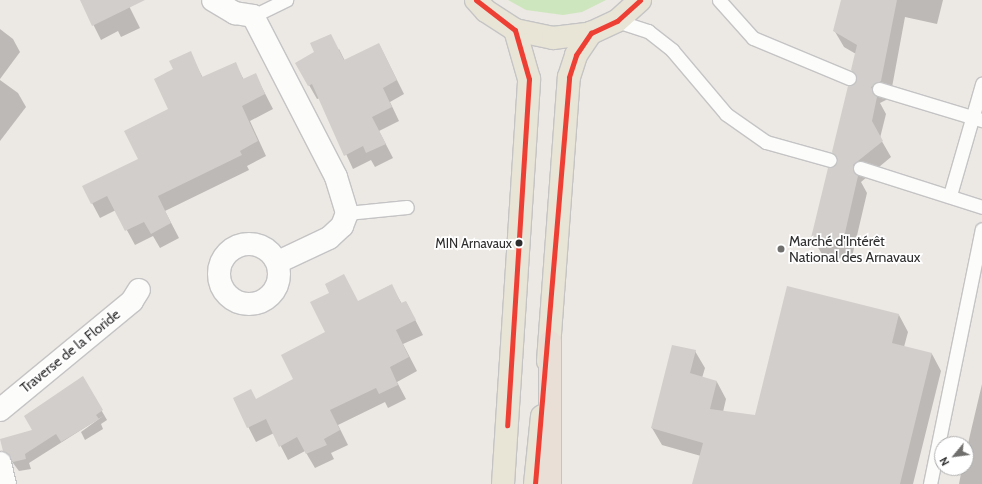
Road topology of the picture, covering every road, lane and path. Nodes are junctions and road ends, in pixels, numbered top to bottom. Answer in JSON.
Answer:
{"nodes":[{"id":1,"x":212,"y":0,"type":"edge"},
{"id":2,"x":286,"y":0,"type":"edge"},
{"id":3,"x":476,"y":0,"type":"edge"},
{"id":4,"x":640,"y":0,"type":"edge"},
{"id":5,"x":719,"y":0,"type":"edge"},
{"id":6,"x":253,"y":16,"type":"junction"},
{"id":7,"x":617,"y":21,"type":"junction"},
{"id":8,"x":515,"y":30,"type":"junction"},
{"id":9,"x":591,"y":33,"type":"junction"},
{"id":10,"x":849,"y":78,"type":"dead end"},
{"id":11,"x":982,"y":84,"type":"edge"},
{"id":12,"x":879,"y":89,"type":"dead end"},
{"id":13,"x":978,"y":118,"type":"edge"},
{"id":14,"x":830,"y":160,"type":"dead end"},
{"id":15,"x":860,"y":168,"type":"dead end"},
{"id":16,"x":950,"y":195,"type":"junction"},
{"id":17,"x":407,"y":207,"type":"dead end"},
{"id":18,"x":982,"y":207,"type":"edge"},
{"id":19,"x":347,"y":213,"type":"junction"},
{"id":20,"x":982,"y":229,"type":"edge"},
{"id":21,"x":278,"y":262,"type":"dead end"},
{"id":22,"x":139,"y":290,"type":"dead end"},
{"id":23,"x":550,"y":342,"type":"junction"},
{"id":24,"x":0,"y":410,"type":"edge"},
{"id":25,"x":0,"y":463,"type":"edge"},
{"id":26,"x":5,"y":484,"type":"edge"},
{"id":27,"x":503,"y":484,"type":"edge"},
{"id":28,"x":535,"y":484,"type":"edge"},
{"id":29,"x":550,"y":484,"type":"edge"},
{"id":30,"x":930,"y":484,"type":"edge"}],
"edges":[{"from":1,"to":6,"type":"street"},
{"from":2,"to":6,"type":"lane"},
{"from":3,"to":8,"type":"main road"},
{"from":4,"to":7,"type":"main road"},
{"from":5,"to":10,"type":"lane"},
{"from":6,"to":19,"type":"street"},
{"from":7,"to":9,"type":"main road"},
{"from":7,"to":14,"type":"lane"},
{"from":8,"to":9,"type":"main road"},
{"from":8,"to":27,"type":"main road"},
{"from":9,"to":23,"type":"main road"},
{"from":11,"to":13,"type":"lane"},
{"from":12,"to":13,"type":"lane"},
{"from":13,"to":16,"type":"lane"},
{"from":15,"to":16,"type":"lane"},
{"from":16,"to":18,"type":"lane"},
{"from":17,"to":19,"type":"lane"},
{"from":19,"to":21,"type":"street"},
{"from":20,"to":30,"type":"lane"},
{"from":22,"to":24,"type":"street","name":"Traverse de la Floride"},
{"from":23,"to":28,"type":"main road"},
{"from":23,"to":29,"type":"highway"},
{"from":25,"to":26,"type":"street"}]}
